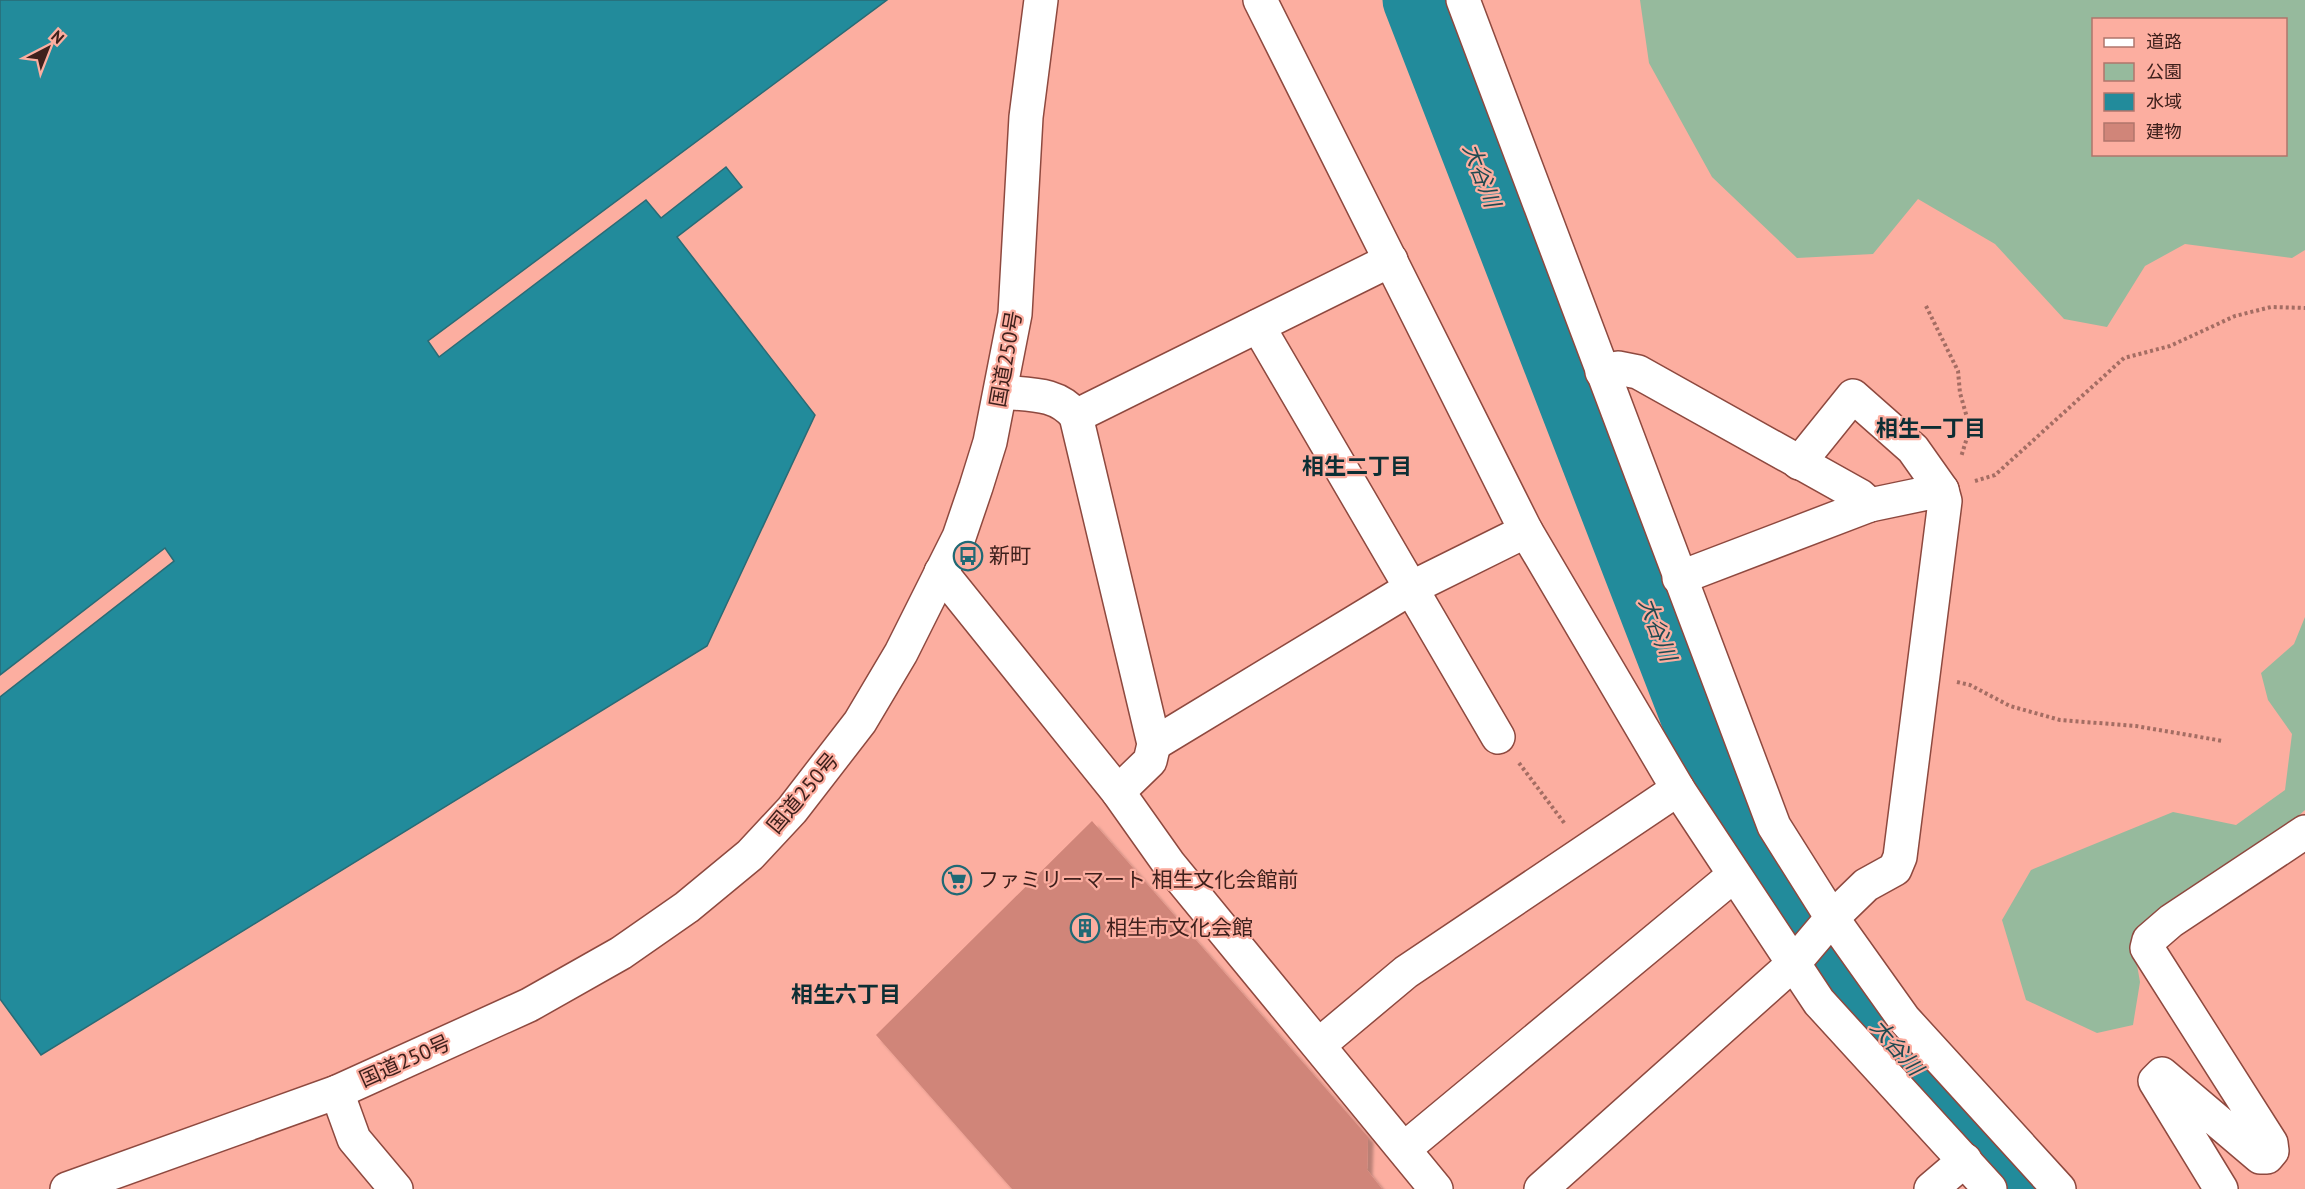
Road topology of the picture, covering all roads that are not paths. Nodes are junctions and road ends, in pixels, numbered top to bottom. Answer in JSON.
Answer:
{"nodes":[{"id":1,"x":1041,"y":0,"type":"edge"},
{"id":2,"x":1260,"y":0,"type":"edge"},
{"id":3,"x":1463,"y":0,"type":"edge"},
{"id":4,"x":1391,"y":260,"type":"junction"},
{"id":5,"x":1258,"y":326,"type":"junction"},
{"id":6,"x":1602,"y":372,"type":"junction"},
{"id":7,"x":1001,"y":392,"type":"junction"},
{"id":8,"x":1076,"y":416,"type":"junction"},
{"id":9,"x":1799,"y":463,"type":"junction"},
{"id":10,"x":1942,"y":490,"type":"junction"},
{"id":11,"x":1870,"y":505,"type":"junction"},
{"id":12,"x":1526,"y":531,"type":"junction"},
{"id":13,"x":941,"y":572,"type":"junction"},
{"id":14,"x":1679,"y":578,"type":"junction"},
{"id":15,"x":1411,"y":588,"type":"junction"},
{"id":16,"x":1498,"y":736,"type":"road end"},
{"id":17,"x":1154,"y":744,"type":"junction"},
{"id":18,"x":1678,"y":789,"type":"junction"},
{"id":19,"x":1118,"y":792,"type":"junction"},
{"id":20,"x":2302,"y":843,"type":"edge"},
{"id":21,"x":1733,"y":876,"type":"junction"},
{"id":22,"x":1828,"y":923,"type":"junction"},
{"id":23,"x":1797,"y":960,"type":"junction"},
{"id":24,"x":1320,"y":1044,"type":"junction"},
{"id":25,"x":337,"y":1092,"type":"junction"},
{"id":26,"x":1404,"y":1149,"type":"junction"},
{"id":27,"x":1965,"y":1160,"type":"junction"},
{"id":28,"x":67,"y":1189,"type":"edge"},
{"id":29,"x":396,"y":1189,"type":"edge"},
{"id":30,"x":1437,"y":1189,"type":"edge"},
{"id":31,"x":1541,"y":1189,"type":"edge"},
{"id":32,"x":1931,"y":1189,"type":"edge"},
{"id":33,"x":1990,"y":1189,"type":"edge"},
{"id":34,"x":2059,"y":1189,"type":"edge"},
{"id":35,"x":2221,"y":1189,"type":"edge"}],
"edges":[{"from":1,"to":7,"type":"main road","name":"国道250号"},
{"from":2,"to":4,"type":"main road"},
{"from":3,"to":6,"type":"main road"},
{"from":4,"to":5,"type":"main road"},
{"from":4,"to":12,"type":"main road"},
{"from":5,"to":8,"type":"main road"},
{"from":5,"to":15,"type":"main road"},
{"from":6,"to":9,"type":"main road"},
{"from":6,"to":14,"type":"main road"},
{"from":7,"to":8,"type":"main road"},
{"from":7,"to":13,"type":"main road","name":"国道250号"},
{"from":8,"to":17,"type":"main road"},
{"from":9,"to":10,"type":"main road"},
{"from":9,"to":11,"type":"main road"},
{"from":10,"to":11,"type":"main road"},
{"from":10,"to":22,"type":"main road"},
{"from":11,"to":14,"type":"main road"},
{"from":12,"to":15,"type":"main road"},
{"from":12,"to":18,"type":"main road"},
{"from":13,"to":19,"type":"main road"},
{"from":13,"to":25,"type":"main road","name":"国道250号"},
{"from":14,"to":22,"type":"main road"},
{"from":15,"to":16,"type":"main road"},
{"from":15,"to":17,"type":"main road"},
{"from":17,"to":19,"type":"main road"},
{"from":18,"to":21,"type":"main road"},
{"from":18,"to":24,"type":"main road"},
{"from":19,"to":24,"type":"main road"},
{"from":20,"to":35,"type":"main road"},
{"from":21,"to":23,"type":"main road"},
{"from":21,"to":26,"type":"main road"},
{"from":22,"to":23,"type":"main road"},
{"from":22,"to":34,"type":"main road"},
{"from":23,"to":27,"type":"main road"},
{"from":23,"to":31,"type":"main road"},
{"from":24,"to":26,"type":"main road"},
{"from":25,"to":28,"type":"main road","name":"国道250号"},
{"from":25,"to":29,"type":"main road"},
{"from":26,"to":30,"type":"main road"},
{"from":27,"to":32,"type":"main road"},
{"from":27,"to":33,"type":"main road"}]}
